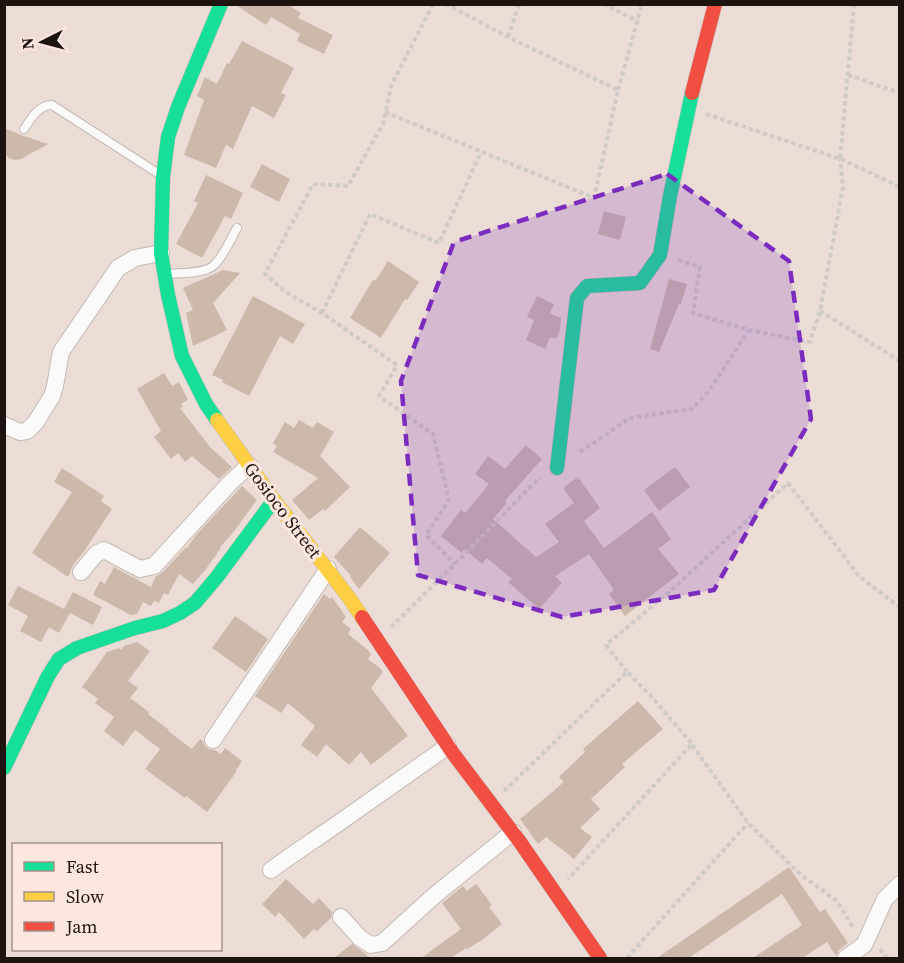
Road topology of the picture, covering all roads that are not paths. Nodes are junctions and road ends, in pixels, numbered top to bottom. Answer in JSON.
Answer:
{"nodes":[{"id":1,"x":221,"y":4,"type":"edge"},
{"id":2,"x":715,"y":4,"type":"edge"},
{"id":3,"x":24,"y":129,"type":"dead end"},
{"id":4,"x":163,"y":177,"type":"junction"},
{"id":5,"x":237,"y":228,"type":"dead end"},
{"id":6,"x":161,"y":253,"type":"junction"},
{"id":7,"x":165,"y":274,"type":"junction"},
{"id":8,"x":4,"y":425,"type":"edge"},
{"id":9,"x":249,"y":465,"type":"junction"},
{"id":10,"x":557,"y":468,"type":"road end"},
{"id":11,"x":274,"y":500,"type":"junction"},
{"id":12,"x":328,"y":569,"type":"junction"},
{"id":13,"x":81,"y":572,"type":"dead end"},
{"id":14,"x":213,"y":740,"type":"dead end"},
{"id":15,"x":448,"y":746,"type":"junction"},
{"id":16,"x":4,"y":768,"type":"edge"},
{"id":17,"x":513,"y":832,"type":"junction"},
{"id":18,"x":271,"y":870,"type":"dead end"},
{"id":19,"x":900,"y":884,"type":"edge"},
{"id":20,"x":341,"y":917,"type":"dead end"},
{"id":21,"x":600,"y":958,"type":"edge"},
{"id":22,"x":846,"y":958,"type":"edge"}],
"edges":[{"from":1,"to":4,"type":"street","name":"Gosioco Street"},
{"from":2,"to":10,"type":"street"},
{"from":3,"to":4,"type":"lane"},
{"from":4,"to":6,"type":"street","name":"Gosioco Street"},
{"from":5,"to":7,"type":"lane"},
{"from":6,"to":7,"type":"street","name":"Gosioco Street"},
{"from":6,"to":8,"type":"street"},
{"from":7,"to":9,"type":"street","name":"Gosioco Street"},
{"from":9,"to":11,"type":"street","name":"Gosioco Street"},
{"from":9,"to":13,"type":"street"},
{"from":11,"to":12,"type":"street","name":"Gosioco Street"},
{"from":11,"to":16,"type":"street"},
{"from":12,"to":14,"type":"street"},
{"from":12,"to":15,"type":"street","name":"Gosioco Street"},
{"from":15,"to":17,"type":"street","name":"Gosioco Street"},
{"from":15,"to":18,"type":"street"},
{"from":17,"to":20,"type":"street"},
{"from":17,"to":21,"type":"street","name":"Gosioco Street"},
{"from":19,"to":22,"type":"street"}]}
